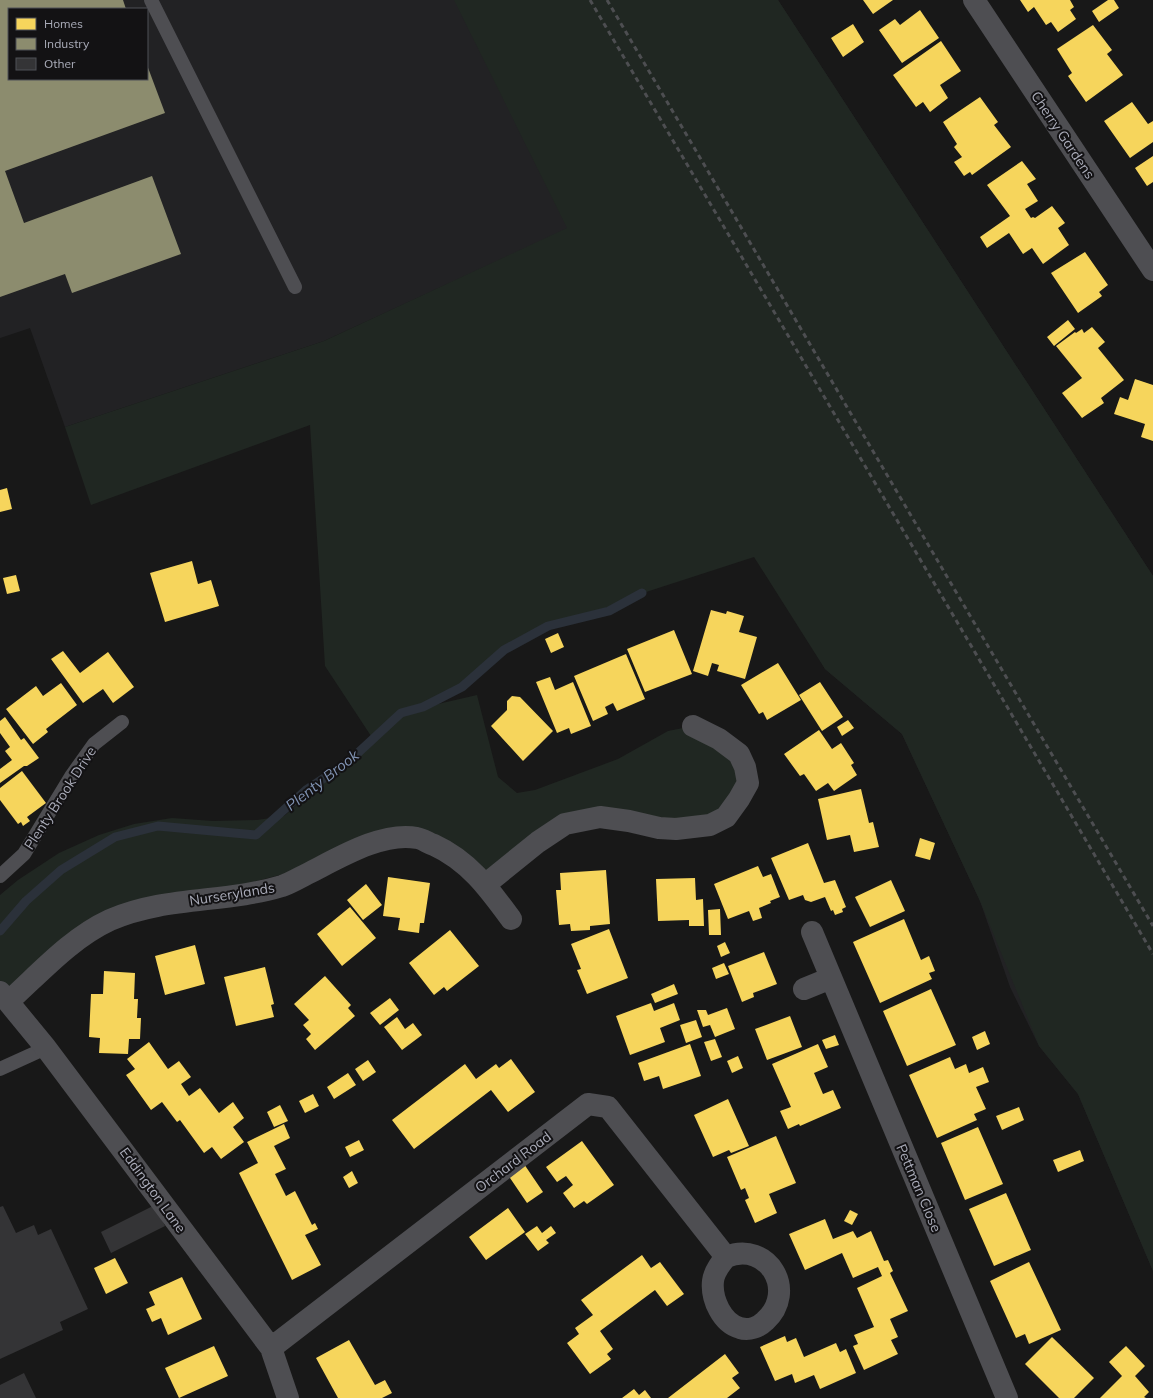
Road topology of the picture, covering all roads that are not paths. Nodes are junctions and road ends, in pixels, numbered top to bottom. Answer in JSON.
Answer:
{"nodes":[{"id":1,"x":151,"y":0,"type":"edge"},
{"id":2,"x":974,"y":0,"type":"edge"},
{"id":3,"x":1153,"y":270,"type":"edge"},
{"id":4,"x":295,"y":287,"type":"dead end"},
{"id":5,"x":122,"y":722,"type":"dead end"},
{"id":6,"x":693,"y":726,"type":"dead end"},
{"id":7,"x":0,"y":876,"type":"edge"},
{"id":8,"x":486,"y":884,"type":"junction"},
{"id":9,"x":511,"y":919,"type":"dead end"},
{"id":10,"x":812,"y":932,"type":"dead end"},
{"id":11,"x":831,"y":978,"type":"junction"},
{"id":12,"x":804,"y":989,"type":"dead end"},
{"id":13,"x":4,"y":997,"type":"edge"},
{"id":14,"x":46,"y":1048,"type":"junction"},
{"id":15,"x":0,"y":1069,"type":"edge"},
{"id":16,"x":726,"y":1258,"type":"dead end"},
{"id":17,"x":271,"y":1348,"type":"junction"},
{"id":18,"x":288,"y":1398,"type":"edge"},
{"id":19,"x":1007,"y":1398,"type":"edge"}],
"edges":[{"from":1,"to":4,"type":"lane"},
{"from":2,"to":3,"type":"street","name":"Cherry Gardens"},
{"from":5,"to":7,"type":"lane","name":"Plenty Brook Drive"},
{"from":6,"to":8,"type":"street"},
{"from":8,"to":9,"type":"street","name":"Nurserylands"},
{"from":8,"to":13,"type":"street","name":"Nurserylands"},
{"from":10,"to":11,"type":"street","name":"Pettman Close"},
{"from":11,"to":12,"type":"street"},
{"from":11,"to":19,"type":"street","name":"Pettman Close"},
{"from":13,"to":14,"type":"street","name":"Eddington Lane"},
{"from":14,"to":15,"type":"lane"},
{"from":14,"to":17,"type":"street","name":"Eddington Lane"},
{"from":16,"to":17,"type":"street","name":"Orchard Road"},
{"from":17,"to":18,"type":"street","name":"Eddington Lane"}]}
